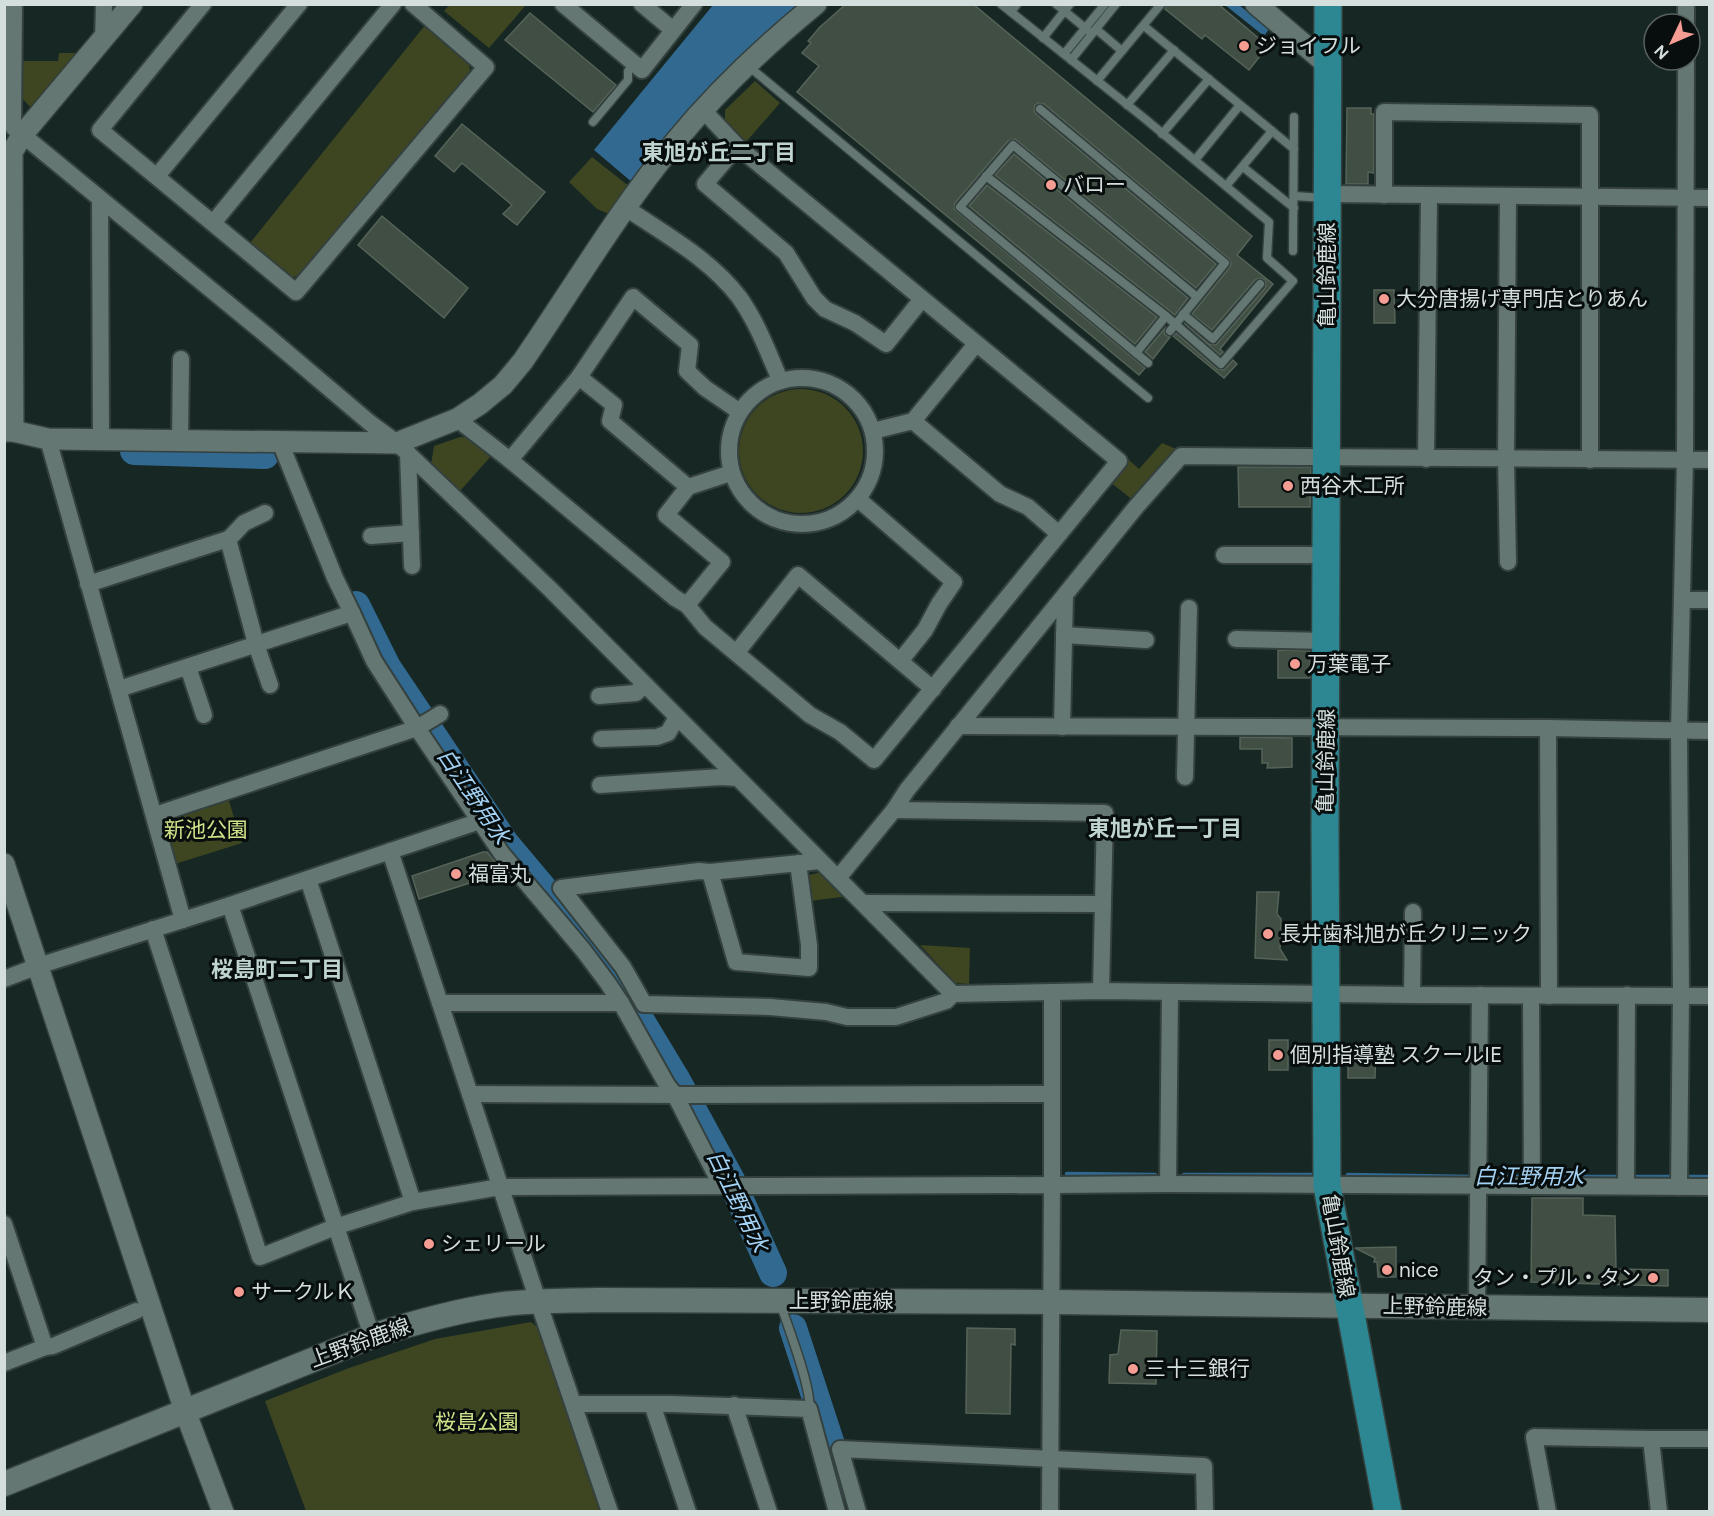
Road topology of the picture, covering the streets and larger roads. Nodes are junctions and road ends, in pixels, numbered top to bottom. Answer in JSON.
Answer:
{"nodes":[{"id":1,"x":104,"y":4,"type":"edge"},
{"id":2,"x":132,"y":4,"type":"edge"},
{"id":3,"x":203,"y":4,"type":"edge"},
{"id":4,"x":299,"y":4,"type":"edge"},
{"id":5,"x":393,"y":4,"type":"edge"},
{"id":6,"x":413,"y":4,"type":"edge"},
{"id":7,"x":563,"y":4,"type":"edge"},
{"id":8,"x":642,"y":4,"type":"edge"},
{"id":9,"x":694,"y":4,"type":"edge"},
{"id":10,"x":816,"y":4,"type":"edge"},
{"id":11,"x":1256,"y":4,"type":"edge"},
{"id":12,"x":1328,"y":4,"type":"edge"},
{"id":13,"x":11,"y":8,"type":"edge"},
{"id":14,"x":674,"y":30,"type":"junction"},
{"id":15,"x":103,"y":40,"type":"junction"},
{"id":16,"x":1327,"y":64,"type":"junction"},
{"id":17,"x":1686,"y":72,"type":"edge"},
{"id":18,"x":703,"y":110,"type":"junction"},
{"id":19,"x":22,"y":135,"type":"junction"},
{"id":20,"x":737,"y":146,"type":"junction"},
{"id":21,"x":157,"y":177,"type":"junction"},
{"id":22,"x":8,"y":188,"type":"edge"},
{"id":23,"x":1384,"y":195,"type":"junction"},
{"id":24,"x":1328,"y":196,"type":"junction"},
{"id":25,"x":1429,"y":196,"type":"junction"},
{"id":26,"x":1508,"y":196,"type":"junction"},
{"id":27,"x":1591,"y":197,"type":"junction"},
{"id":28,"x":1687,"y":198,"type":"junction"},
{"id":29,"x":1710,"y":198,"type":"edge"},
{"id":30,"x":100,"y":199,"type":"junction"},
{"id":31,"x":626,"y":208,"type":"junction"},
{"id":32,"x":213,"y":223,"type":"junction"},
{"id":33,"x":922,"y":299,"type":"junction"},
{"id":34,"x":976,"y":344,"type":"junction"},
{"id":35,"x":181,"y":359,"type":"dead end"},
{"id":36,"x":579,"y":377,"type":"junction"},
{"id":37,"x":780,"y":380,"type":"junction"},
{"id":38,"x":740,"y":412,"type":"junction"},
{"id":39,"x":457,"y":419,"type":"junction"},
{"id":40,"x":913,"y":422,"type":"junction"},
{"id":41,"x":9,"y":431,"type":"edge"},
{"id":42,"x":873,"y":431,"type":"junction"},
{"id":43,"x":48,"y":440,"type":"junction"},
{"id":44,"x":100,"y":440,"type":"junction"},
{"id":45,"x":180,"y":441,"type":"junction"},
{"id":46,"x":280,"y":442,"type":"junction"},
{"id":47,"x":403,"y":448,"type":"junction"},
{"id":48,"x":1327,"y":458,"type":"junction"},
{"id":49,"x":1426,"y":459,"type":"junction"},
{"id":50,"x":1506,"y":459,"type":"junction"},
{"id":51,"x":1685,"y":459,"type":"junction"},
{"id":52,"x":510,"y":460,"type":"junction"},
{"id":53,"x":1590,"y":460,"type":"junction"},
{"id":54,"x":1710,"y":460,"type":"edge"},
{"id":55,"x":731,"y":473,"type":"junction"},
{"id":56,"x":688,"y":487,"type":"junction"},
{"id":57,"x":858,"y":499,"type":"junction"},
{"id":58,"x":265,"y":513,"type":"dead end"},
{"id":59,"x":411,"y":533,"type":"junction"},
{"id":60,"x":1059,"y":534,"type":"junction"},
{"id":61,"x":371,"y":536,"type":"dead end"},
{"id":62,"x":228,"y":540,"type":"junction"},
{"id":63,"x":1224,"y":555,"type":"dead end"},
{"id":64,"x":1327,"y":555,"type":"junction"},
{"id":65,"x":1508,"y":562,"type":"dead end"},
{"id":66,"x":412,"y":566,"type":"dead end"},
{"id":67,"x":88,"y":584,"type":"junction"},
{"id":68,"x":1065,"y":595,"type":"junction"},
{"id":69,"x":1682,"y":600,"type":"junction"},
{"id":70,"x":1710,"y":600,"type":"edge"},
{"id":71,"x":687,"y":604,"type":"junction"},
{"id":72,"x":1189,"y":608,"type":"dead end"},
{"id":73,"x":352,"y":614,"type":"junction"},
{"id":74,"x":1064,"y":635,"type":"junction"},
{"id":75,"x":1236,"y":639,"type":"dead end"},
{"id":76,"x":1146,"y":640,"type":"dead end"},
{"id":77,"x":1326,"y":641,"type":"junction"},
{"id":78,"x":256,"y":644,"type":"junction"},
{"id":79,"x":737,"y":652,"type":"junction"},
{"id":80,"x":901,"y":660,"type":"junction"},
{"id":81,"x":189,"y":667,"type":"junction"},
{"id":82,"x":270,"y":685,"type":"dead end"},
{"id":83,"x":644,"y":685,"type":"junction"},
{"id":84,"x":119,"y":689,"type":"junction"},
{"id":85,"x":933,"y":689,"type":"junction"},
{"id":86,"x":599,"y":696,"type":"dead end"},
{"id":87,"x":440,"y":714,"type":"dead end"},
{"id":88,"x":204,"y":715,"type":"dead end"},
{"id":89,"x":677,"y":717,"type":"junction"},
{"id":90,"x":958,"y":726,"type":"junction"},
{"id":91,"x":419,"y":727,"type":"junction"},
{"id":92,"x":1062,"y":727,"type":"junction"},
{"id":93,"x":1187,"y":727,"type":"junction"},
{"id":94,"x":1326,"y":728,"type":"junction"},
{"id":95,"x":1548,"y":728,"type":"junction"},
{"id":96,"x":1679,"y":731,"type":"junction"},
{"id":97,"x":1710,"y":731,"type":"edge"},
{"id":98,"x":601,"y":739,"type":"dead end"},
{"id":99,"x":1185,"y":777,"type":"dead end"},
{"id":100,"x":737,"y":778,"type":"junction"},
{"id":101,"x":600,"y":785,"type":"dead end"},
{"id":102,"x":894,"y":810,"type":"junction"},
{"id":103,"x":155,"y":815,"type":"junction"},
{"id":104,"x":480,"y":821,"type":"junction"},
{"id":105,"x":390,"y":851,"type":"junction"},
{"id":106,"x":820,"y":861,"type":"junction"},
{"id":107,"x":798,"y":863,"type":"junction"},
{"id":108,"x":4,"y":864,"type":"edge"},
{"id":109,"x":710,"y":872,"type":"junction"},
{"id":110,"x":838,"y":878,"type":"junction"},
{"id":111,"x":308,"y":879,"type":"junction"},
{"id":112,"x":863,"y":903,"type":"junction"},
{"id":113,"x":1103,"y":903,"type":"junction"},
{"id":114,"x":230,"y":905,"type":"junction"},
{"id":115,"x":1413,"y":912,"type":"dead end"},
{"id":116,"x":183,"y":920,"type":"junction"},
{"id":117,"x":153,"y":929,"type":"junction"},
{"id":118,"x":38,"y":966,"type":"junction"},
{"id":119,"x":4,"y":979,"type":"edge"},
{"id":120,"x":1101,"y":991,"type":"junction"},
{"id":121,"x":1052,"y":993,"type":"junction"},
{"id":122,"x":1170,"y":993,"type":"junction"},
{"id":123,"x":953,"y":994,"type":"junction"},
{"id":124,"x":1325,"y":994,"type":"junction"},
{"id":125,"x":1412,"y":995,"type":"junction"},
{"id":126,"x":1480,"y":995,"type":"junction"},
{"id":127,"x":1627,"y":995,"type":"junction"},
{"id":128,"x":1681,"y":995,"type":"junction"},
{"id":129,"x":1531,"y":996,"type":"junction"},
{"id":130,"x":1549,"y":996,"type":"junction"},
{"id":131,"x":1710,"y":996,"type":"edge"},
{"id":132,"x":621,"y":1003,"type":"junction"},
{"id":133,"x":440,"y":1004,"type":"junction"},
{"id":134,"x":470,"y":1094,"type":"junction"},
{"id":135,"x":1051,"y":1094,"type":"junction"},
{"id":136,"x":675,"y":1095,"type":"junction"},
{"id":137,"x":1478,"y":1179,"type":"junction"},
{"id":138,"x":1532,"y":1179,"type":"junction"},
{"id":139,"x":1626,"y":1180,"type":"junction"},
{"id":140,"x":1679,"y":1180,"type":"junction"},
{"id":141,"x":1168,"y":1184,"type":"junction"},
{"id":142,"x":729,"y":1185,"type":"junction"},
{"id":143,"x":1052,"y":1185,"type":"junction"},
{"id":144,"x":1327,"y":1186,"type":"junction"},
{"id":145,"x":500,"y":1187,"type":"junction"},
{"id":146,"x":1710,"y":1187,"type":"edge"},
{"id":147,"x":413,"y":1202,"type":"junction"},
{"id":148,"x":4,"y":1224,"type":"edge"},
{"id":149,"x":335,"y":1227,"type":"junction"},
{"id":150,"x":538,"y":1301,"type":"junction"},
{"id":151,"x":1052,"y":1302,"type":"junction"},
{"id":152,"x":1349,"y":1306,"type":"junction"},
{"id":153,"x":1476,"y":1308,"type":"junction"},
{"id":154,"x":1710,"y":1310,"type":"edge"},
{"id":155,"x":136,"y":1311,"type":"dead end"},
{"id":156,"x":372,"y":1336,"type":"junction"},
{"id":157,"x":45,"y":1347,"type":"junction"},
{"id":158,"x":4,"y":1364,"type":"edge"},
{"id":159,"x":574,"y":1404,"type":"junction"},
{"id":160,"x":652,"y":1404,"type":"junction"},
{"id":161,"x":734,"y":1405,"type":"junction"},
{"id":162,"x":185,"y":1411,"type":"junction"},
{"id":163,"x":1651,"y":1439,"type":"junction"},
{"id":164,"x":1710,"y":1439,"type":"edge"},
{"id":165,"x":1051,"y":1457,"type":"junction"},
{"id":166,"x":4,"y":1484,"type":"edge"},
{"id":167,"x":223,"y":1512,"type":"edge"},
{"id":168,"x":610,"y":1512,"type":"edge"},
{"id":169,"x":688,"y":1512,"type":"edge"},
{"id":170,"x":769,"y":1512,"type":"edge"},
{"id":171,"x":837,"y":1512,"type":"edge"},
{"id":172,"x":858,"y":1512,"type":"edge"},
{"id":173,"x":1050,"y":1512,"type":"edge"},
{"id":174,"x":1205,"y":1512,"type":"edge"},
{"id":175,"x":1388,"y":1512,"type":"edge"},
{"id":176,"x":1548,"y":1512,"type":"edge"},
{"id":177,"x":1659,"y":1512,"type":"edge"}],
"edges":[{"from":1,"to":15,"type":"street"},
{"from":2,"to":15,"type":"street"},
{"from":3,"to":21,"type":"street"},
{"from":4,"to":21,"type":"street"},
{"from":5,"to":32,"type":"street"},
{"from":6,"to":32,"type":"street"},
{"from":7,"to":14,"type":"street"},
{"from":8,"to":14,"type":"street"},
{"from":9,"to":14,"type":"street"},
{"from":10,"to":18,"type":"street"},
{"from":11,"to":16,"type":"street"},
{"from":12,"to":16,"type":"main road","name":"亀山鈴鹿線"},
{"from":13,"to":19,"type":"street"},
{"from":15,"to":19,"type":"street"},
{"from":16,"to":24,"type":"main road","name":"亀山鈴鹿線"},
{"from":17,"to":28,"type":"street"},
{"from":18,"to":20,"type":"street"},
{"from":18,"to":31,"type":"street"},
{"from":19,"to":22,"type":"street"},
{"from":19,"to":30,"type":"street"},
{"from":20,"to":33,"type":"street"},
{"from":20,"to":33,"type":"street"},
{"from":21,"to":32,"type":"street"},
{"from":22,"to":41,"type":"street"},
{"from":23,"to":24,"type":"street"},
{"from":23,"to":25,"type":"street"},
{"from":23,"to":27,"type":"street"},
{"from":24,"to":48,"type":"main road","name":"亀山鈴鹿線"},
{"from":25,"to":26,"type":"street"},
{"from":25,"to":49,"type":"street"},
{"from":26,"to":27,"type":"street"},
{"from":26,"to":50,"type":"street"},
{"from":27,"to":28,"type":"street"},
{"from":27,"to":53,"type":"street"},
{"from":28,"to":29,"type":"street"},
{"from":28,"to":51,"type":"street"},
{"from":30,"to":44,"type":"street"},
{"from":30,"to":47,"type":"street"},
{"from":31,"to":37,"type":"street"},
{"from":31,"to":39,"type":"street"},
{"from":33,"to":34,"type":"street"},
{"from":34,"to":40,"type":"street"},
{"from":34,"to":60,"type":"street"},
{"from":35,"to":45,"type":"street"},
{"from":36,"to":38,"type":"street"},
{"from":36,"to":52,"type":"street"},
{"from":36,"to":56,"type":"street"},
{"from":37,"to":38,"type":"street"},
{"from":37,"to":42,"type":"street"},
{"from":38,"to":55,"type":"street"},
{"from":39,"to":47,"type":"street"},
{"from":39,"to":52,"type":"street"},
{"from":40,"to":42,"type":"street"},
{"from":40,"to":60,"type":"street"},
{"from":41,"to":43,"type":"street"},
{"from":42,"to":57,"type":"street"},
{"from":43,"to":44,"type":"street"},
{"from":43,"to":67,"type":"street"},
{"from":44,"to":45,"type":"street"},
{"from":45,"to":46,"type":"street"},
{"from":46,"to":47,"type":"street"},
{"from":46,"to":73,"type":"street"},
{"from":47,"to":59,"type":"street"},
{"from":47,"to":83,"type":"street"},
{"from":48,"to":49,"type":"street"},
{"from":48,"to":64,"type":"main road","name":"亀山鈴鹿線"},
{"from":48,"to":68,"type":"street"},
{"from":49,"to":50,"type":"street"},
{"from":50,"to":53,"type":"street"},
{"from":50,"to":65,"type":"street"},
{"from":51,"to":53,"type":"street"},
{"from":51,"to":54,"type":"street"},
{"from":51,"to":69,"type":"street"},
{"from":52,"to":71,"type":"street"},
{"from":55,"to":56,"type":"street"},
{"from":55,"to":57,"type":"street"},
{"from":56,"to":71,"type":"street"},
{"from":57,"to":80,"type":"street"},
{"from":58,"to":62,"type":"street"},
{"from":59,"to":61,"type":"street"},
{"from":59,"to":66,"type":"street"},
{"from":60,"to":85,"type":"street"},
{"from":62,"to":67,"type":"street"},
{"from":62,"to":78,"type":"street"},
{"from":63,"to":64,"type":"street"},
{"from":64,"to":77,"type":"main road","name":"亀山鈴鹿線"},
{"from":67,"to":84,"type":"street"},
{"from":68,"to":74,"type":"street"},
{"from":68,"to":90,"type":"street"},
{"from":69,"to":70,"type":"street"},
{"from":69,"to":96,"type":"street"},
{"from":71,"to":79,"type":"street"},
{"from":72,"to":93,"type":"street"},
{"from":73,"to":78,"type":"street"},
{"from":73,"to":91,"type":"street"},
{"from":74,"to":76,"type":"street"},
{"from":74,"to":92,"type":"street"},
{"from":75,"to":77,"type":"street"},
{"from":77,"to":94,"type":"main road","name":"亀山鈴鹿線"},
{"from":78,"to":81,"type":"street"},
{"from":78,"to":82,"type":"street"},
{"from":79,"to":80,"type":"street"},
{"from":79,"to":85,"type":"street"},
{"from":80,"to":85,"type":"street"},
{"from":81,"to":84,"type":"street"},
{"from":81,"to":88,"type":"street"},
{"from":83,"to":86,"type":"street"},
{"from":83,"to":89,"type":"street"},
{"from":84,"to":103,"type":"street"},
{"from":87,"to":91,"type":"street"},
{"from":89,"to":98,"type":"street"},
{"from":89,"to":100,"type":"street"},
{"from":90,"to":92,"type":"street"},
{"from":90,"to":102,"type":"street"},
{"from":91,"to":103,"type":"street"},
{"from":91,"to":104,"type":"street"},
{"from":92,"to":93,"type":"street"},
{"from":93,"to":94,"type":"street"},
{"from":93,"to":99,"type":"street"},
{"from":94,"to":95,"type":"street"},
{"from":94,"to":124,"type":"main road","name":"亀山鈴鹿線"},
{"from":95,"to":96,"type":"street"},
{"from":95,"to":130,"type":"street"},
{"from":96,"to":97,"type":"street"},
{"from":96,"to":128,"type":"street"},
{"from":100,"to":101,"type":"street"},
{"from":100,"to":106,"type":"street"},
{"from":102,"to":110,"type":"street"},
{"from":102,"to":113,"type":"street"},
{"from":103,"to":116,"type":"street"},
{"from":104,"to":105,"type":"street"},
{"from":104,"to":132,"type":"street"},
{"from":105,"to":111,"type":"street"},
{"from":105,"to":133,"type":"street"},
{"from":106,"to":107,"type":"street"},
{"from":106,"to":110,"type":"street"},
{"from":107,"to":109,"type":"street"},
{"from":107,"to":109,"type":"street"},
{"from":108,"to":118,"type":"street"},
{"from":109,"to":123,"type":"street"},
{"from":110,"to":112,"type":"street"},
{"from":111,"to":114,"type":"street"},
{"from":111,"to":147,"type":"street"},
{"from":112,"to":113,"type":"street"},
{"from":112,"to":123,"type":"street"},
{"from":113,"to":120,"type":"street"},
{"from":114,"to":116,"type":"street"},
{"from":114,"to":149,"type":"street"},
{"from":115,"to":125,"type":"street"},
{"from":116,"to":117,"type":"street"},
{"from":117,"to":118,"type":"street"},
{"from":117,"to":149,"type":"street"},
{"from":118,"to":119,"type":"street"},
{"from":118,"to":162,"type":"street"},
{"from":120,"to":121,"type":"street"},
{"from":120,"to":122,"type":"street"},
{"from":121,"to":123,"type":"street"},
{"from":121,"to":135,"type":"street"},
{"from":122,"to":124,"type":"street"},
{"from":122,"to":141,"type":"street"},
{"from":124,"to":125,"type":"street"},
{"from":124,"to":144,"type":"main road","name":"亀山鈴鹿線"},
{"from":125,"to":126,"type":"street"},
{"from":126,"to":129,"type":"street"},
{"from":126,"to":137,"type":"street"},
{"from":127,"to":128,"type":"street"},
{"from":127,"to":130,"type":"street"},
{"from":127,"to":139,"type":"street"},
{"from":128,"to":131,"type":"street"},
{"from":128,"to":140,"type":"street"},
{"from":129,"to":130,"type":"street"},
{"from":129,"to":138,"type":"street"},
{"from":132,"to":133,"type":"street"},
{"from":132,"to":136,"type":"street"},
{"from":133,"to":134,"type":"street"},
{"from":134,"to":136,"type":"street"},
{"from":134,"to":145,"type":"street"},
{"from":135,"to":136,"type":"street"},
{"from":135,"to":143,"type":"street"},
{"from":136,"to":142,"type":"street"},
{"from":137,"to":138,"type":"street"},
{"from":137,"to":144,"type":"street"},
{"from":137,"to":153,"type":"street"},
{"from":138,"to":139,"type":"street"},
{"from":139,"to":140,"type":"street"},
{"from":140,"to":146,"type":"street"},
{"from":141,"to":143,"type":"street"},
{"from":141,"to":144,"type":"street"},
{"from":142,"to":143,"type":"street"},
{"from":142,"to":145,"type":"street"},
{"from":143,"to":151,"type":"street"},
{"from":144,"to":152,"type":"main road","name":"亀山鈴鹿線"},
{"from":145,"to":147,"type":"street"},
{"from":145,"to":150,"type":"street"},
{"from":147,"to":149,"type":"street"},
{"from":148,"to":157,"type":"street"},
{"from":149,"to":156,"type":"street"},
{"from":150,"to":151,"type":"main road","name":"上野鈴鹿線"},
{"from":150,"to":156,"type":"main road","name":"上野鈴鹿線"},
{"from":150,"to":159,"type":"street"},
{"from":151,"to":152,"type":"main road","name":"上野鈴鹿線"},
{"from":151,"to":165,"type":"street"},
{"from":152,"to":153,"type":"main road","name":"上野鈴鹿線"},
{"from":152,"to":175,"type":"main road","name":"亀山鈴鹿線"},
{"from":153,"to":154,"type":"main road","name":"上野鈴鹿線"},
{"from":155,"to":157,"type":"street"},
{"from":156,"to":162,"type":"main road","name":"上野鈴鹿線"},
{"from":157,"to":158,"type":"street"},
{"from":159,"to":160,"type":"street"},
{"from":159,"to":168,"type":"street"},
{"from":160,"to":161,"type":"street"},
{"from":160,"to":169,"type":"street"},
{"from":161,"to":170,"type":"street"},
{"from":161,"to":171,"type":"street"},
{"from":162,"to":166,"type":"main road","name":"上野鈴鹿線"},
{"from":162,"to":167,"type":"street"},
{"from":163,"to":164,"type":"street"},
{"from":163,"to":176,"type":"street"},
{"from":163,"to":177,"type":"street"},
{"from":165,"to":172,"type":"street"},
{"from":165,"to":173,"type":"street"},
{"from":165,"to":174,"type":"street"}]}
